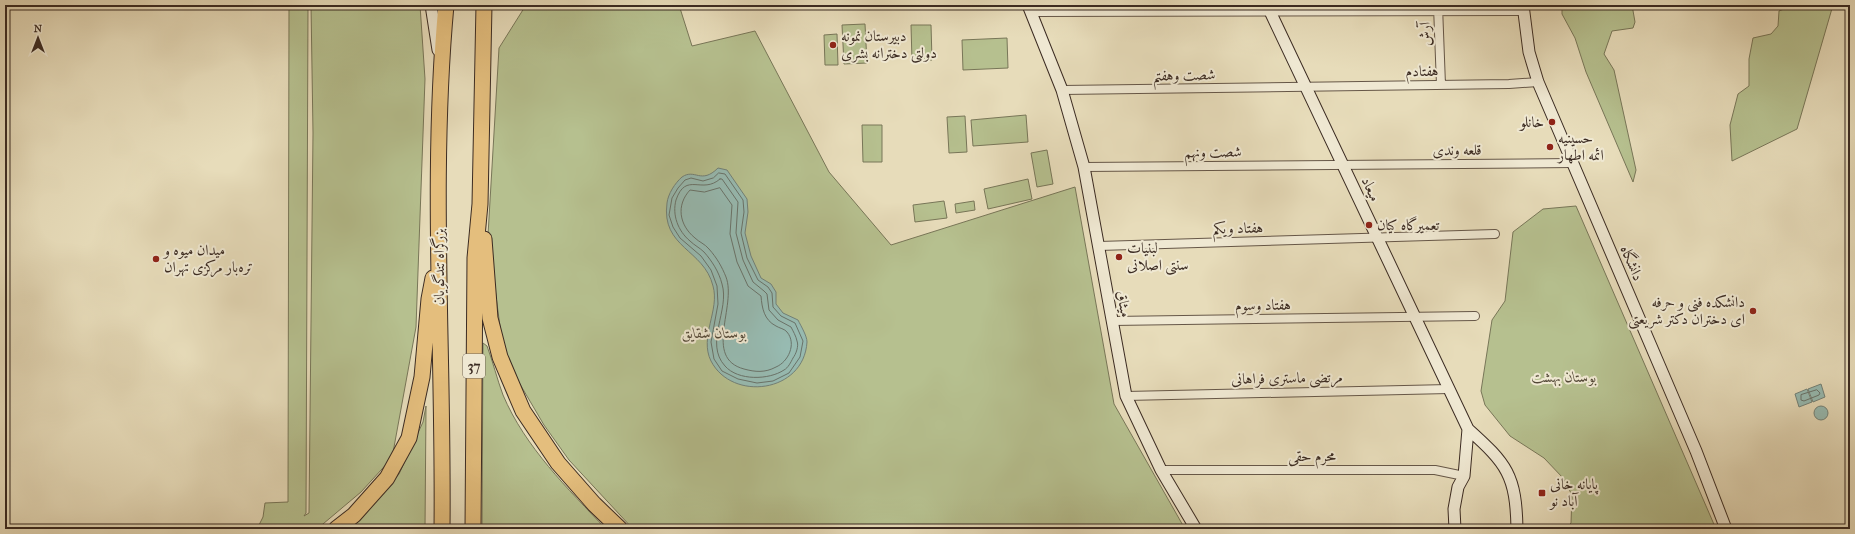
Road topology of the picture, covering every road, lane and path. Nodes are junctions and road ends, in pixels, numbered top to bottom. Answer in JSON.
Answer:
{"nodes":[{"id":1,"x":431,"y":5,"type":"edge"},
{"id":2,"x":446,"y":5,"type":"edge"},
{"id":3,"x":484,"y":5,"type":"edge"},
{"id":4,"x":1268,"y":8,"type":"edge"},
{"id":5,"x":1438,"y":8,"type":"edge"},
{"id":6,"x":1523,"y":8,"type":"edge"},
{"id":7,"x":1029,"y":9,"type":"edge"},
{"id":8,"x":441,"y":64,"type":"junction"},
{"id":9,"x":1538,"y":82,"type":"junction"},
{"id":10,"x":1441,"y":85,"type":"junction"},
{"id":11,"x":1306,"y":88,"type":"junction"},
{"id":12,"x":1062,"y":90,"type":"junction"},
{"id":13,"x":1572,"y":163,"type":"junction"},
{"id":14,"x":1343,"y":165,"type":"junction"},
{"id":15,"x":1084,"y":167,"type":"junction"},
{"id":16,"x":480,"y":204,"type":"junction"},
{"id":17,"x":1495,"y":234,"type":"dead end"},
{"id":18,"x":1378,"y":238,"type":"junction"},
{"id":19,"x":1099,"y":246,"type":"junction"},
{"id":20,"x":439,"y":254,"type":"junction"},
{"id":21,"x":1475,"y":316,"type":"dead end"},
{"id":22,"x":1415,"y":318,"type":"junction"},
{"id":23,"x":1112,"y":321,"type":"junction"},
{"id":24,"x":1449,"y":389,"type":"junction"},
{"id":25,"x":1126,"y":396,"type":"junction"},
{"id":26,"x":1468,"y":430,"type":"junction"},
{"id":27,"x":1161,"y":470,"type":"junction"},
{"id":28,"x":1464,"y":476,"type":"junction"},
{"id":29,"x":336,"y":529,"type":"edge"},
{"id":30,"x":442,"y":529,"type":"edge"},
{"id":31,"x":473,"y":529,"type":"edge"},
{"id":32,"x":620,"y":529,"type":"edge"},
{"id":33,"x":1196,"y":529,"type":"edge"},
{"id":34,"x":1455,"y":529,"type":"edge"},
{"id":35,"x":1517,"y":529,"type":"edge"},
{"id":36,"x":1726,"y":529,"type":"edge"}],
"edges":[{"from":1,"to":8,"type":"street"},
{"from":2,"to":8,"type":"highway","name":"بزرگراه تندگویان","number":"37"},
{"from":3,"to":16,"type":"highway","number":"37"},
{"from":4,"to":5,"type":"street"},
{"from":4,"to":7,"type":"street"},
{"from":4,"to":11,"type":"street","name":"میعاد"},
{"from":5,"to":6,"type":"street"},
{"from":5,"to":10,"type":"street","name":"آرش"},
{"from":6,"to":9,"type":"street","name":"دانشگاه"},
{"from":7,"to":12,"type":"street","name":"میثاق"},
{"from":8,"to":20,"type":"highway","name":"بزرگراه تندگویان","number":"37"},
{"from":9,"to":10,"type":"street","name":"هفتادم"},
{"from":9,"to":13,"type":"street","name":"دانشگاه"},
{"from":10,"to":11,"type":"street","name":"هفتادم"},
{"from":11,"to":12,"type":"street","name":"شصت وهفتم"},
{"from":11,"to":14,"type":"street","name":"میعاد"},
{"from":12,"to":15,"type":"street","name":"میثاق"},
{"from":13,"to":14,"type":"street","name":"قلعه وندی"},
{"from":13,"to":36,"type":"street","name":"دانشگاه"},
{"from":14,"to":15,"type":"street","name":"شصت ونهم"},
{"from":14,"to":18,"type":"street","name":"میعاد"},
{"from":15,"to":19,"type":"street","name":"میثاق"},
{"from":16,"to":31,"type":"highway","number":"37"},
{"from":16,"to":32,"type":"highway"},
{"from":17,"to":18,"type":"street","name":"هفتاد ویکم"},
{"from":18,"to":19,"type":"street","name":"هفتاد ویکم"},
{"from":18,"to":22,"type":"street","name":"میعاد"},
{"from":19,"to":23,"type":"street","name":"میثاق"},
{"from":20,"to":29,"type":"highway"},
{"from":20,"to":30,"type":"highway","name":"بزرگراه تندگویان","number":"37"},
{"from":21,"to":22,"type":"street","name":"هفتاد وسوم"},
{"from":22,"to":23,"type":"street","name":"هفتاد وسوم"},
{"from":22,"to":24,"type":"street","name":"میعاد"},
{"from":23,"to":25,"type":"street","name":"میثاق"},
{"from":24,"to":25,"type":"street","name":"مرتضی ماستری فراهانی"},
{"from":24,"to":26,"type":"street","name":"میعاد"},
{"from":25,"to":27,"type":"street","name":"میثاق"},
{"from":26,"to":28,"type":"street"},
{"from":26,"to":35,"type":"street"},
{"from":27,"to":28,"type":"street","name":"محرم حقی"},
{"from":27,"to":33,"type":"street","name":"میثاق"},
{"from":28,"to":34,"type":"street"}]}
